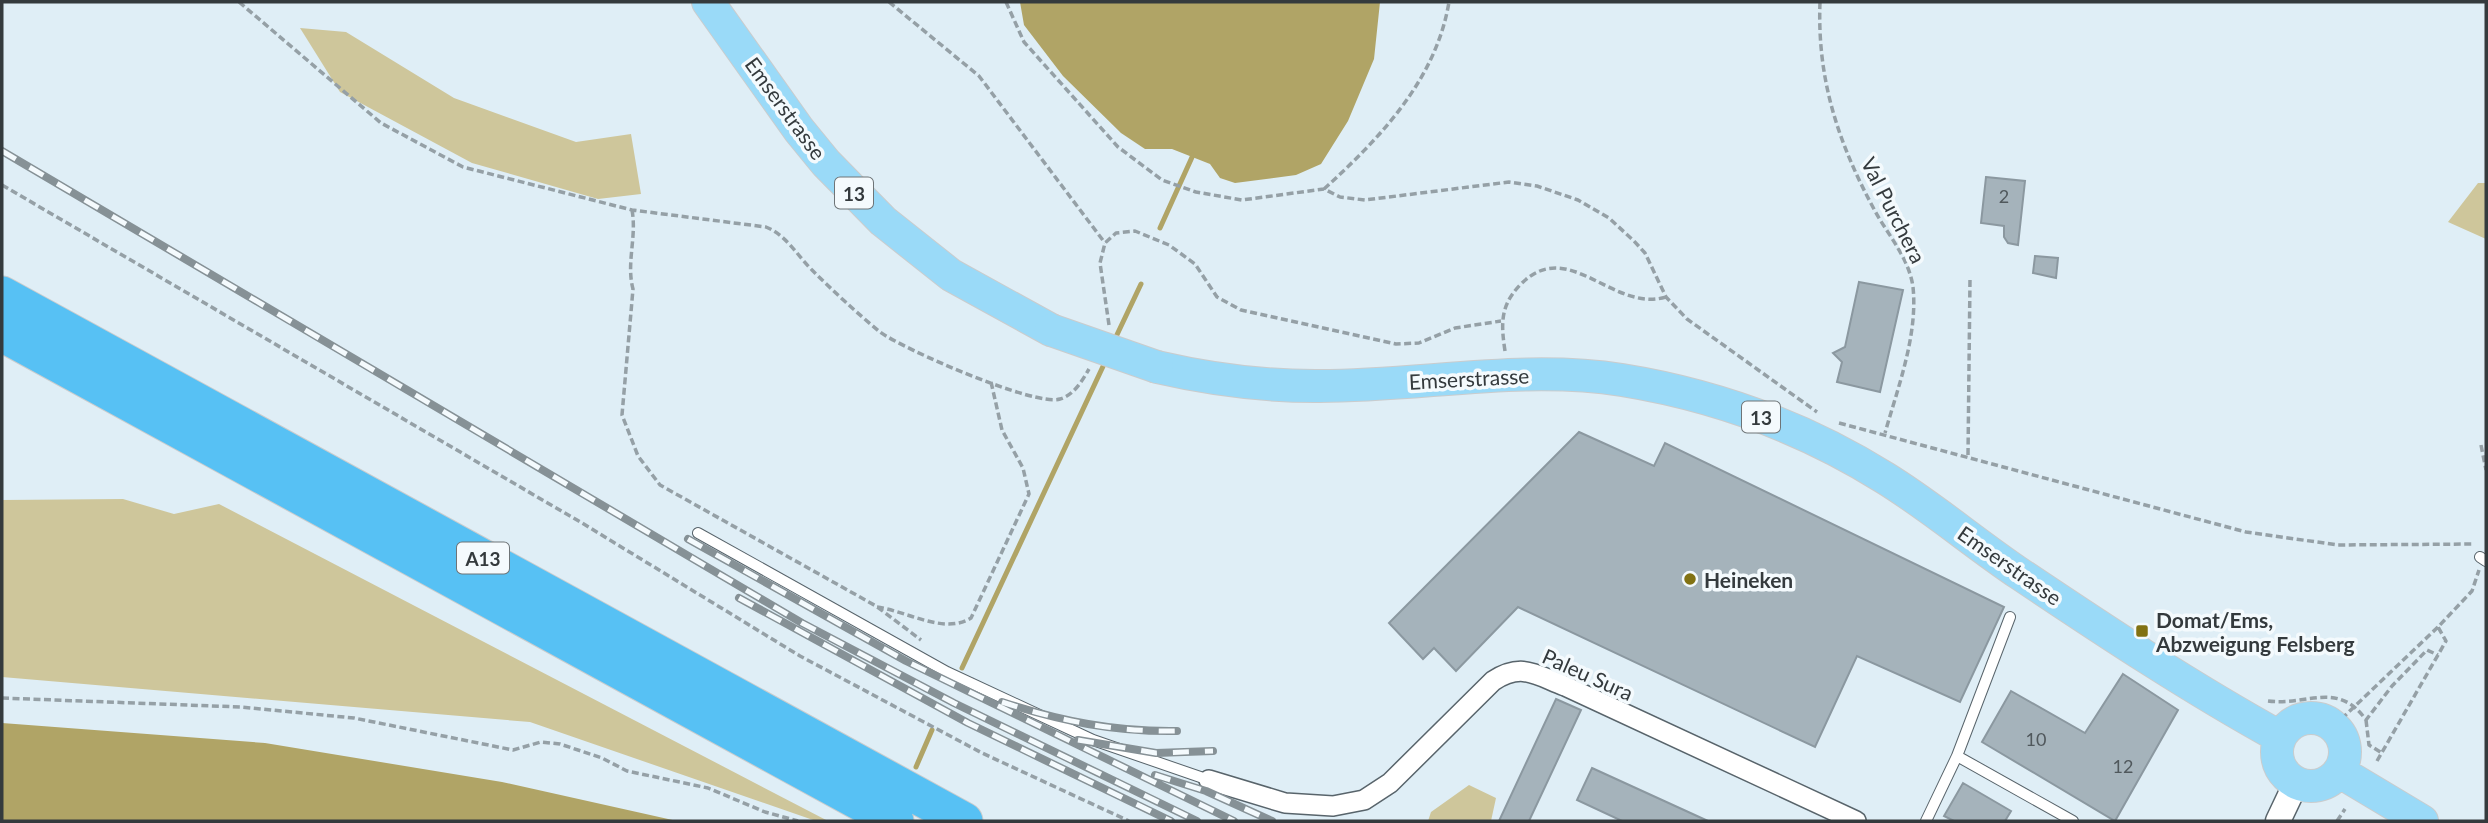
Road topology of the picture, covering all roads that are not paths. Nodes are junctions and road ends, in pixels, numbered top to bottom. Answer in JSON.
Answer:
{"nodes":[{"id":1,"x":708,"y":2,"type":"edge"},
{"id":2,"x":2,"y":295,"type":"edge"},
{"id":3,"x":2,"y":333,"type":"edge"},
{"id":4,"x":698,"y":533,"type":"dead end"},
{"id":5,"x":2010,"y":617,"type":"dead end"},
{"id":6,"x":2280,"y":737,"type":"junction"},
{"id":7,"x":1957,"y":757,"type":"junction"},
{"id":8,"x":2340,"y":772,"type":"junction"},
{"id":9,"x":1209,"y":779,"type":"joint"},
{"id":10,"x":2296,"y":783,"type":"junction"},
{"id":11,"x":895,"y":821,"type":"edge"},
{"id":12,"x":964,"y":821,"type":"edge"},
{"id":13,"x":1856,"y":821,"type":"edge"},
{"id":14,"x":1926,"y":821,"type":"edge"},
{"id":15,"x":2073,"y":821,"type":"edge"},
{"id":16,"x":2278,"y":821,"type":"edge"},
{"id":17,"x":2421,"y":821,"type":"edge"}],
"edges":[{"from":1,"to":6,"type":"main road","name":"Emserstrasse","number":"13","bridge":true},
{"from":2,"to":12,"type":"highway","number":"A13"},
{"from":3,"to":11,"type":"highway","number":"A13"},
{"from":4,"to":9,"type":"lane"},
{"from":5,"to":7,"type":"lane"},
{"from":6,"to":8,"type":"main road"},
{"from":6,"to":10,"type":"main road"},
{"from":7,"to":14,"type":"lane"},
{"from":7,"to":15,"type":"lane"},
{"from":8,"to":10,"type":"main road"},
{"from":8,"to":17,"type":"main road"},
{"from":9,"to":13,"type":"street","name":"Paleu Sura"},
{"from":10,"to":16,"type":"street"}]}
